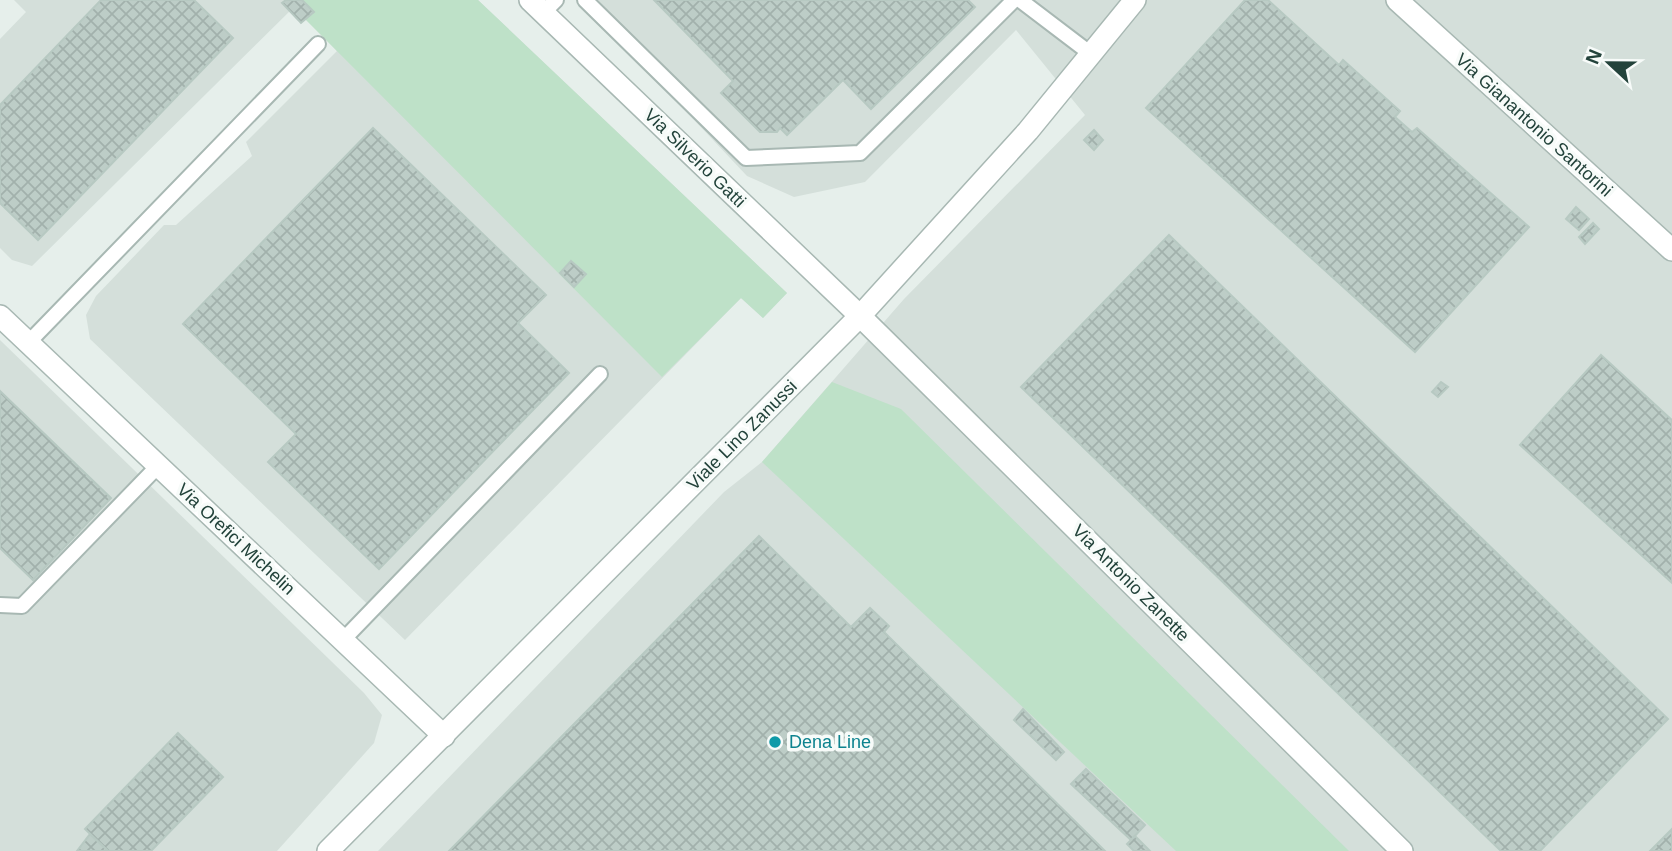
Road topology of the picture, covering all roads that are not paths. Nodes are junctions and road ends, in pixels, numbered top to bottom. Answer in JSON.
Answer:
{"nodes":[{"id":1,"x":584,"y":0,"type":"edge"},
{"id":2,"x":1014,"y":0,"type":"edge"},
{"id":3,"x":1020,"y":0,"type":"edge"},
{"id":4,"x":1135,"y":0,"type":"edge"},
{"id":5,"x":1397,"y":0,"type":"edge"},
{"id":6,"x":543,"y":4,"type":"edge"},
{"id":7,"x":318,"y":44,"type":"dead end"},
{"id":8,"x":1091,"y":54,"type":"junction"},
{"id":9,"x":1672,"y":250,"type":"edge"},
{"id":10,"x":0,"y":316,"type":"edge"},
{"id":11,"x":860,"y":316,"type":"junction"},
{"id":12,"x":28,"y":343,"type":"junction"},
{"id":13,"x":600,"y":373,"type":"dead end"},
{"id":14,"x":158,"y":466,"type":"junction"},
{"id":15,"x":0,"y":605,"type":"edge"},
{"id":16,"x":343,"y":640,"type":"junction"},
{"id":17,"x":444,"y":736,"type":"junction"},
{"id":18,"x":328,"y":851,"type":"edge"},
{"id":19,"x":1402,"y":851,"type":"edge"}],
"edges":[{"from":1,"to":2,"type":"lane"},
{"from":3,"to":8,"type":"lane"},
{"from":4,"to":8,"type":"street","name":"Viale Lino Zanussi"},
{"from":5,"to":9,"type":"street","name":"Via Gianantonio Santorini"},
{"from":6,"to":11,"type":"street","name":"Via Silverio Gatti"},
{"from":7,"to":12,"type":"lane"},
{"from":8,"to":11,"type":"street","name":"Viale Lino Zanussi"},
{"from":10,"to":12,"type":"street","name":"Via Orefici Michelin"},
{"from":11,"to":17,"type":"street","name":"Viale Lino Zanussi"},
{"from":11,"to":19,"type":"street","name":"Via Antonio Zanette"},
{"from":12,"to":14,"type":"street","name":"Via Orefici Michelin"},
{"from":13,"to":16,"type":"lane"},
{"from":14,"to":15,"type":"lane"},
{"from":14,"to":16,"type":"street","name":"Via Orefici Michelin"},
{"from":16,"to":17,"type":"street","name":"Via Orefici Michelin"},
{"from":17,"to":18,"type":"street","name":"Viale Lino Zanussi"}]}
